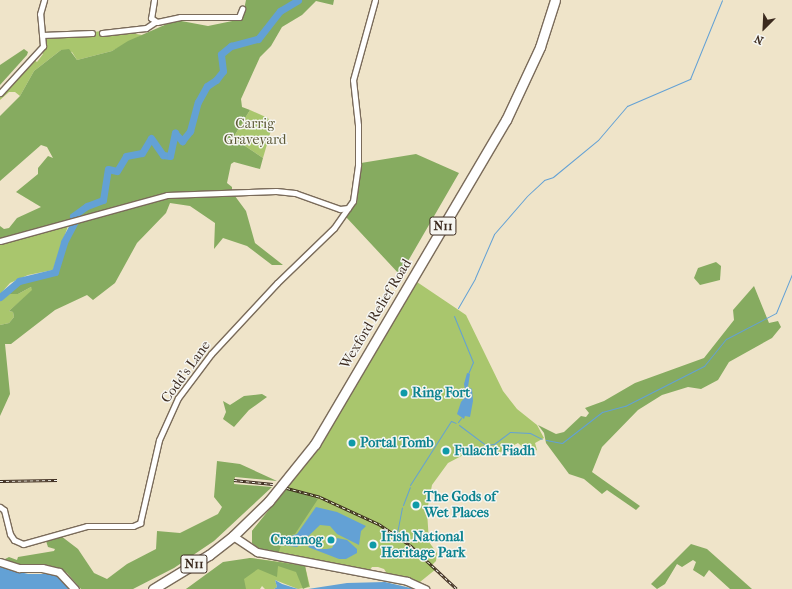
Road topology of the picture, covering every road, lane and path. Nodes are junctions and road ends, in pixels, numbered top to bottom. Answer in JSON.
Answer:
{"nodes":[{"id":1,"x":44,"y":0,"type":"edge"},
{"id":2,"x":154,"y":0,"type":"edge"},
{"id":3,"x":375,"y":0,"type":"edge"},
{"id":4,"x":555,"y":0,"type":"edge"},
{"id":5,"x":242,"y":9,"type":"dead end"},
{"id":6,"x":155,"y":22,"type":"junction"},
{"id":7,"x":92,"y":33,"type":"dead end"},
{"id":8,"x":102,"y":33,"type":"dead end"},
{"id":9,"x":42,"y":35,"type":"junction"},
{"id":10,"x":0,"y":93,"type":"edge"},
{"id":11,"x":348,"y":208,"type":"junction"},
{"id":12,"x":0,"y":241,"type":"edge"},
{"id":13,"x":0,"y":507,"type":"edge"},
{"id":14,"x":233,"y":536,"type":"junction"},
{"id":15,"x":0,"y":562,"type":"edge"},
{"id":16,"x":75,"y":589,"type":"edge"},
{"id":17,"x":152,"y":589,"type":"edge"},
{"id":18,"x":425,"y":589,"type":"edge"}],
"edges":[{"from":1,"to":9,"type":"street"},
{"from":2,"to":6,"type":"street"},
{"from":3,"to":11,"type":"street"},
{"from":4,"to":14,"type":"highway","name":"Wexford Relief Road","number":"N11"},
{"from":5,"to":6,"type":"street"},
{"from":6,"to":8,"type":"street"},
{"from":7,"to":9,"type":"street"},
{"from":9,"to":10,"type":"street"},
{"from":11,"to":12,"type":"street"},
{"from":11,"to":13,"type":"street","name":"Codd's Lane"},
{"from":14,"to":17,"type":"highway","name":"Wexford Relief Road","number":"N11"},
{"from":14,"to":18,"type":"main road"},
{"from":15,"to":16,"type":"main road"}]}
